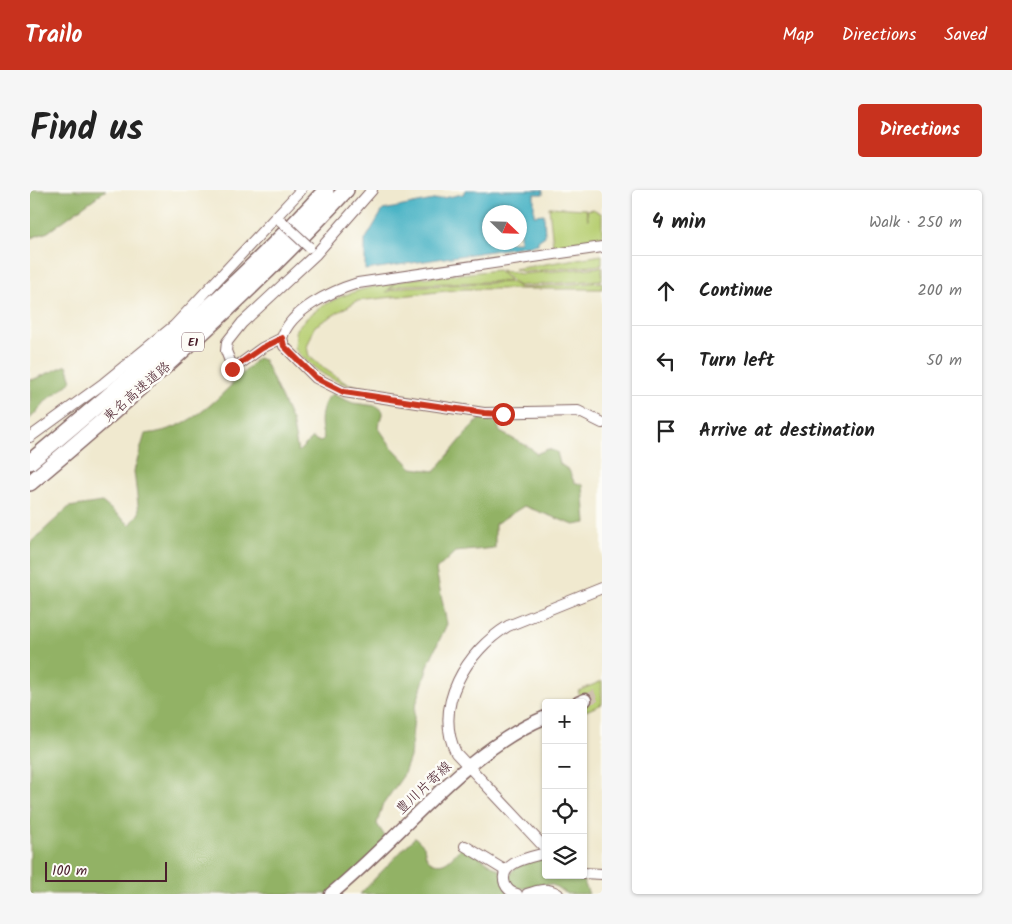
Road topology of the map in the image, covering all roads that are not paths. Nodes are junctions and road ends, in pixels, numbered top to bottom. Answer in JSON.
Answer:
{"nodes":[{"id":1,"x":300,"y":190,"type":"edge"},
{"id":2,"x":326,"y":190,"type":"edge"},
{"id":3,"x":346,"y":190,"type":"edge"},
{"id":4,"x":372,"y":190,"type":"edge"},
{"id":5,"x":279,"y":218,"type":"junction"},
{"id":6,"x":602,"y":247,"type":"edge"},
{"id":7,"x":313,"y":250,"type":"junction"},
{"id":8,"x":282,"y":338,"type":"junction"},
{"id":9,"x":602,"y":423,"type":"edge"},
{"id":10,"x":30,"y":437,"type":"edge"},
{"id":11,"x":30,"y":462,"type":"edge"},
{"id":12,"x":30,"y":483,"type":"edge"},
{"id":13,"x":602,"y":588,"type":"edge"},
{"id":14,"x":542,"y":719,"type":"edge"},
{"id":15,"x":468,"y":768,"type":"junction"},
{"id":16,"x":542,"y":845,"type":"edge"},
{"id":17,"x":465,"y":846,"type":"dead end"},
{"id":18,"x":542,"y":854,"type":"edge"},
{"id":19,"x":506,"y":871,"type":"junction"},
{"id":20,"x":587,"y":873,"type":"edge"},
{"id":21,"x":602,"y":874,"type":"edge"},
{"id":22,"x":331,"y":894,"type":"edge"},
{"id":23,"x":517,"y":894,"type":"edge"},
{"id":24,"x":527,"y":894,"type":"edge"},
{"id":25,"x":558,"y":894,"type":"edge"}],
"edges":[{"from":1,"to":5,"type":"street"},
{"from":2,"to":11,"type":"highway","name":"東名高速道路","number":"E1"},
{"from":3,"to":12,"type":"highway","name":"東名高速道路","number":"E1"},
{"from":4,"to":7,"type":"street"},
{"from":5,"to":7,"type":"street","bridge":true},
{"from":5,"to":10,"type":"street"},
{"from":6,"to":8,"type":"street"},
{"from":7,"to":8,"type":"street"},
{"from":8,"to":9,"type":"street"},
{"from":13,"to":15,"type":"street"},
{"from":14,"to":15,"type":"main road","name":"豊川片寄線"},
{"from":15,"to":16,"type":"street"},
{"from":15,"to":22,"type":"main road","name":"豊川片寄線"},
{"from":17,"to":19,"type":"street"},
{"from":18,"to":19,"type":"street"},
{"from":19,"to":23,"type":"street"},
{"from":20,"to":21,"type":"street"},
{"from":24,"to":25,"type":"street"}]}
